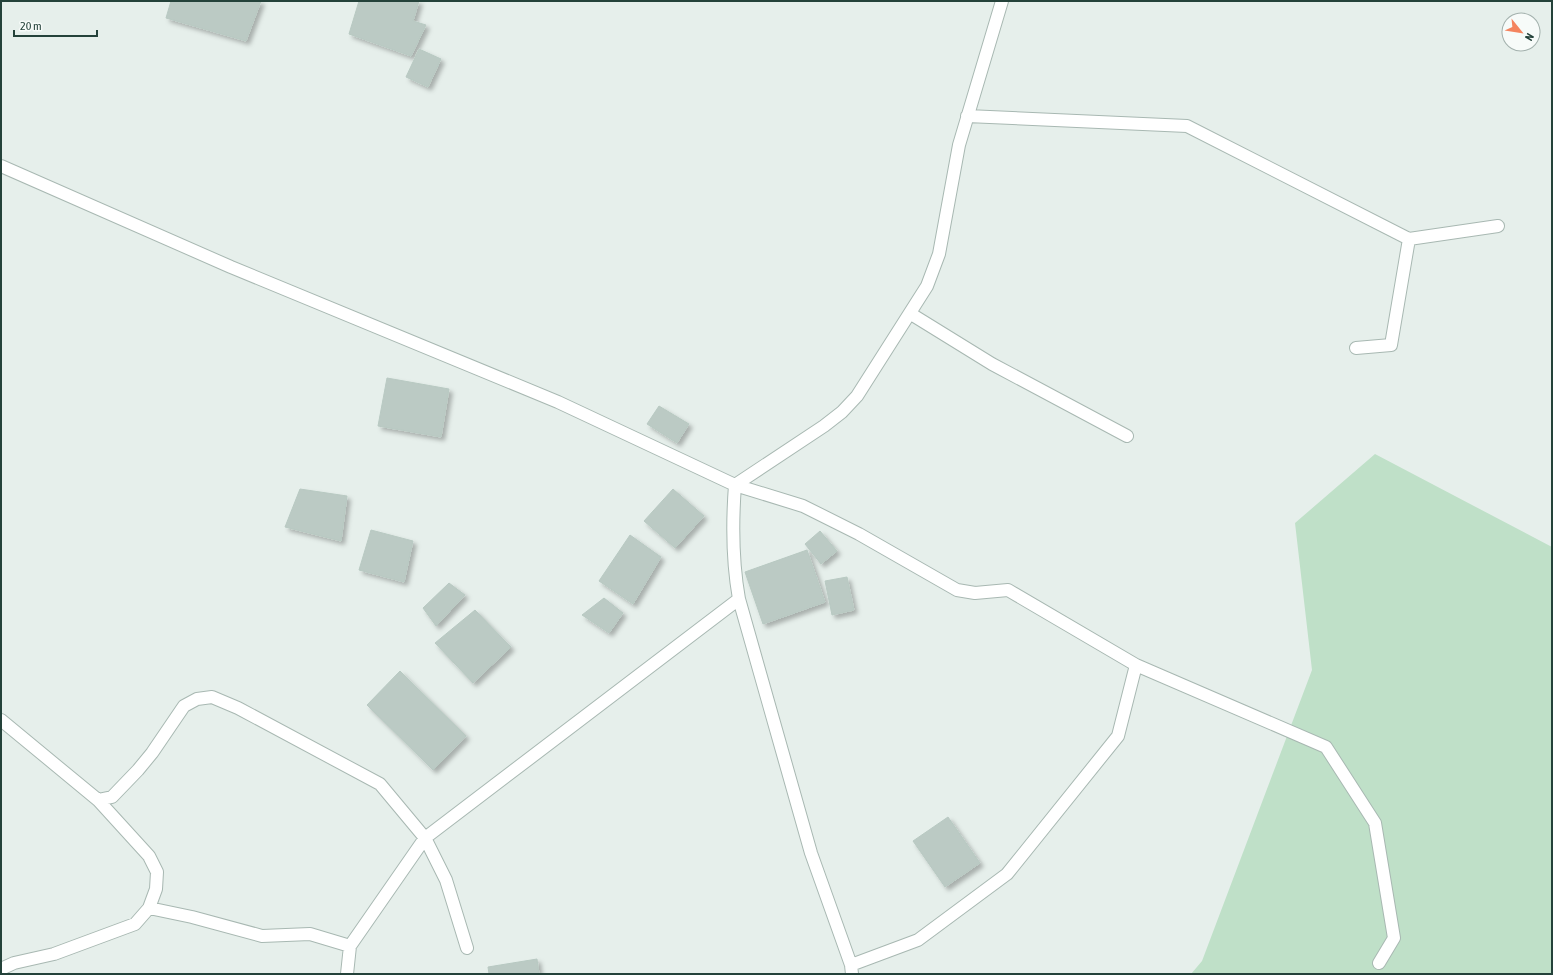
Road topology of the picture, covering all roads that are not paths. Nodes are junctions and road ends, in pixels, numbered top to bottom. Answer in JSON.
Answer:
{"nodes":[{"id":1,"x":1002,"y":1,"type":"edge"},
{"id":2,"x":967,"y":116,"type":"junction"},
{"id":3,"x":1,"y":166,"type":"edge"},
{"id":4,"x":1498,"y":226,"type":"dead end"},
{"id":5,"x":1409,"y":239,"type":"junction"},
{"id":6,"x":910,"y":314,"type":"junction"},
{"id":7,"x":1356,"y":348,"type":"dead end"},
{"id":8,"x":1127,"y":436,"type":"dead end"},
{"id":9,"x":735,"y":485,"type":"junction"},
{"id":10,"x":739,"y":599,"type":"junction"},
{"id":11,"x":1136,"y":665,"type":"junction"},
{"id":12,"x":1,"y":720,"type":"edge"},
{"id":13,"x":98,"y":800,"type":"junction"},
{"id":14,"x":425,"y":838,"type":"junction"},
{"id":15,"x":149,"y":908,"type":"junction"},
{"id":16,"x":350,"y":946,"type":"junction"},
{"id":17,"x":466,"y":948,"type":"dead end"},
{"id":18,"x":1379,"y":963,"type":"dead end"},
{"id":19,"x":1,"y":969,"type":"edge"},
{"id":20,"x":852,"y":970,"type":"edge"},
{"id":21,"x":346,"y":974,"type":"edge"}],
"edges":[{"from":1,"to":2,"type":"street"},
{"from":2,"to":5,"type":"street"},
{"from":2,"to":6,"type":"street"},
{"from":3,"to":9,"type":"street"},
{"from":4,"to":5,"type":"street"},
{"from":5,"to":7,"type":"street"},
{"from":6,"to":8,"type":"street"},
{"from":6,"to":9,"type":"street"},
{"from":9,"to":10,"type":"street"},
{"from":9,"to":11,"type":"street"},
{"from":10,"to":14,"type":"street"},
{"from":10,"to":20,"type":"street"},
{"from":11,"to":18,"type":"street"},
{"from":11,"to":20,"type":"street"},
{"from":12,"to":13,"type":"street"},
{"from":13,"to":14,"type":"street"},
{"from":13,"to":15,"type":"street"},
{"from":14,"to":16,"type":"street"},
{"from":14,"to":17,"type":"street"},
{"from":15,"to":16,"type":"street"},
{"from":15,"to":19,"type":"street"},
{"from":16,"to":21,"type":"street"}]}
